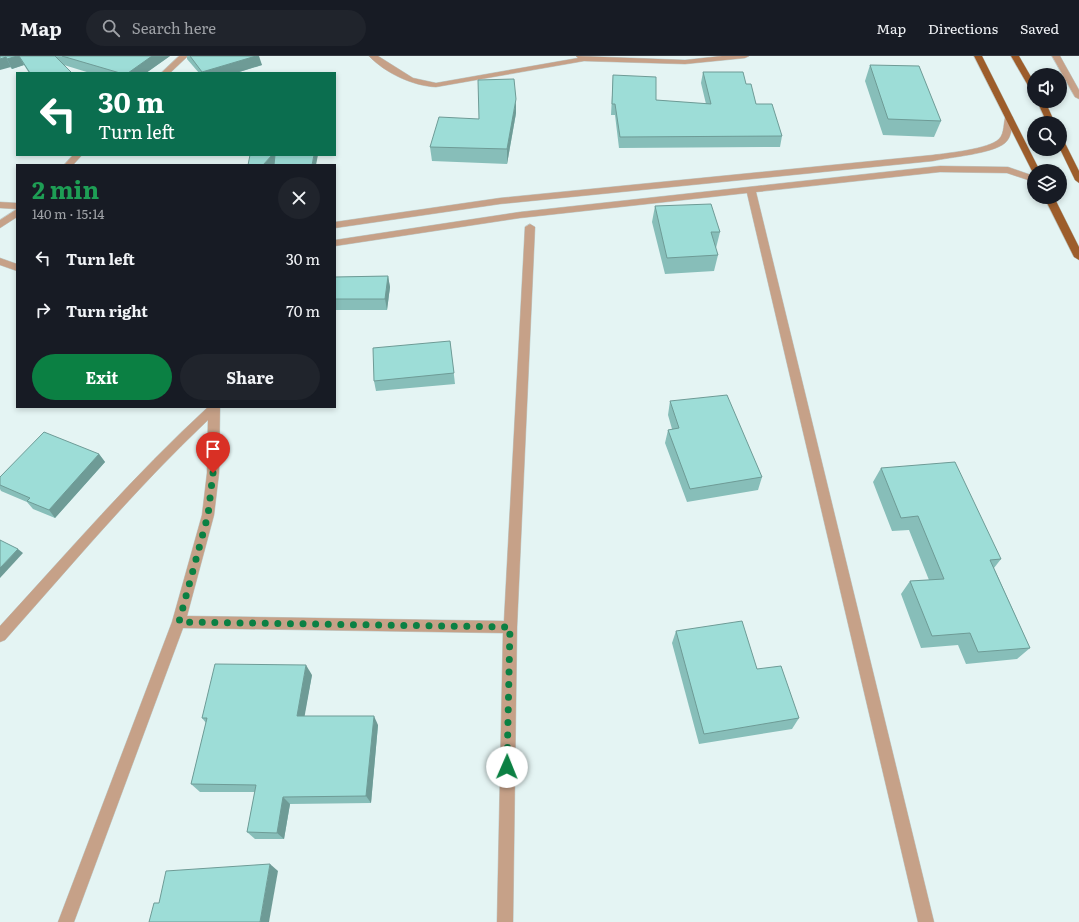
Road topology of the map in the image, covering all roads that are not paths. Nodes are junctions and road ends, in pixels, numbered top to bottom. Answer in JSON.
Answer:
{"nodes":[{"id":1,"x":184,"y":56,"type":"edge"},
{"id":2,"x":373,"y":56,"type":"edge"},
{"id":3,"x":745,"y":56,"type":"edge"},
{"id":4,"x":748,"y":56,"type":"edge"},
{"id":5,"x":978,"y":56,"type":"edge"},
{"id":6,"x":1015,"y":56,"type":"edge"},
{"id":7,"x":1056,"y":56,"type":"edge"},
{"id":8,"x":582,"y":57,"type":"edge"},
{"id":9,"x":166,"y":72,"type":"edge"},
{"id":10,"x":1027,"y":77,"type":"edge"},
{"id":11,"x":1079,"y":97,"type":"edge"},
{"id":12,"x":1009,"y":117,"type":"junction"},
{"id":13,"x":1067,"y":155,"type":"edge"},
{"id":14,"x":77,"y":156,"type":"edge"},
{"id":15,"x":69,"y":164,"type":"edge"},
{"id":16,"x":1032,"y":164,"type":"edge"},
{"id":17,"x":1027,"y":177,"type":"edge"},
{"id":18,"x":1079,"y":180,"type":"edge"},
{"id":19,"x":751,"y":189,"type":"junction"},
{"id":20,"x":1052,"y":204,"type":"edge"},
{"id":21,"x":0,"y":205,"type":"edge"},
{"id":22,"x":16,"y":206,"type":"edge"},
{"id":23,"x":16,"y":213,"type":"edge"},
{"id":24,"x":0,"y":225,"type":"edge"},
{"id":25,"x":336,"y":225,"type":"edge"},
{"id":26,"x":530,"y":228,"type":"dead end"},
{"id":27,"x":336,"y":243,"type":"edge"},
{"id":28,"x":1079,"y":257,"type":"edge"},
{"id":29,"x":0,"y":261,"type":"edge"},
{"id":30,"x":16,"y":268,"type":"edge"},
{"id":31,"x":214,"y":408,"type":"edge"},
{"id":32,"x":179,"y":622,"type":"junction"},
{"id":33,"x":510,"y":627,"type":"junction"},
{"id":34,"x":0,"y":636,"type":"edge"},
{"id":35,"x":66,"y":922,"type":"edge"},
{"id":36,"x":505,"y":922,"type":"edge"},
{"id":37,"x":926,"y":922,"type":"edge"}],
"edges":[{"from":1,"to":9,"type":"street"},
{"from":2,"to":8,"type":"street"},
{"from":3,"to":4,"type":"street"},
{"from":3,"to":8,"type":"street"},
{"from":5,"to":12,"type":"main road"},
{"from":6,"to":10,"type":"main road"},
{"from":7,"to":11,"type":"street"},
{"from":12,"to":16,"type":"main road"},
{"from":12,"to":25,"type":"street"},
{"from":13,"to":18,"type":"main road"},
{"from":14,"to":15,"type":"street"},
{"from":17,"to":19,"type":"street"},
{"from":19,"to":27,"type":"street"},
{"from":19,"to":37,"type":"street"},
{"from":20,"to":28,"type":"main road"},
{"from":21,"to":22,"type":"street"},
{"from":23,"to":24,"type":"street"},
{"from":26,"to":33,"type":"street"},
{"from":29,"to":30,"type":"street"},
{"from":31,"to":32,"type":"street"},
{"from":31,"to":34,"type":"street"},
{"from":32,"to":33,"type":"street"},
{"from":32,"to":35,"type":"street"},
{"from":33,"to":36,"type":"street"}]}
